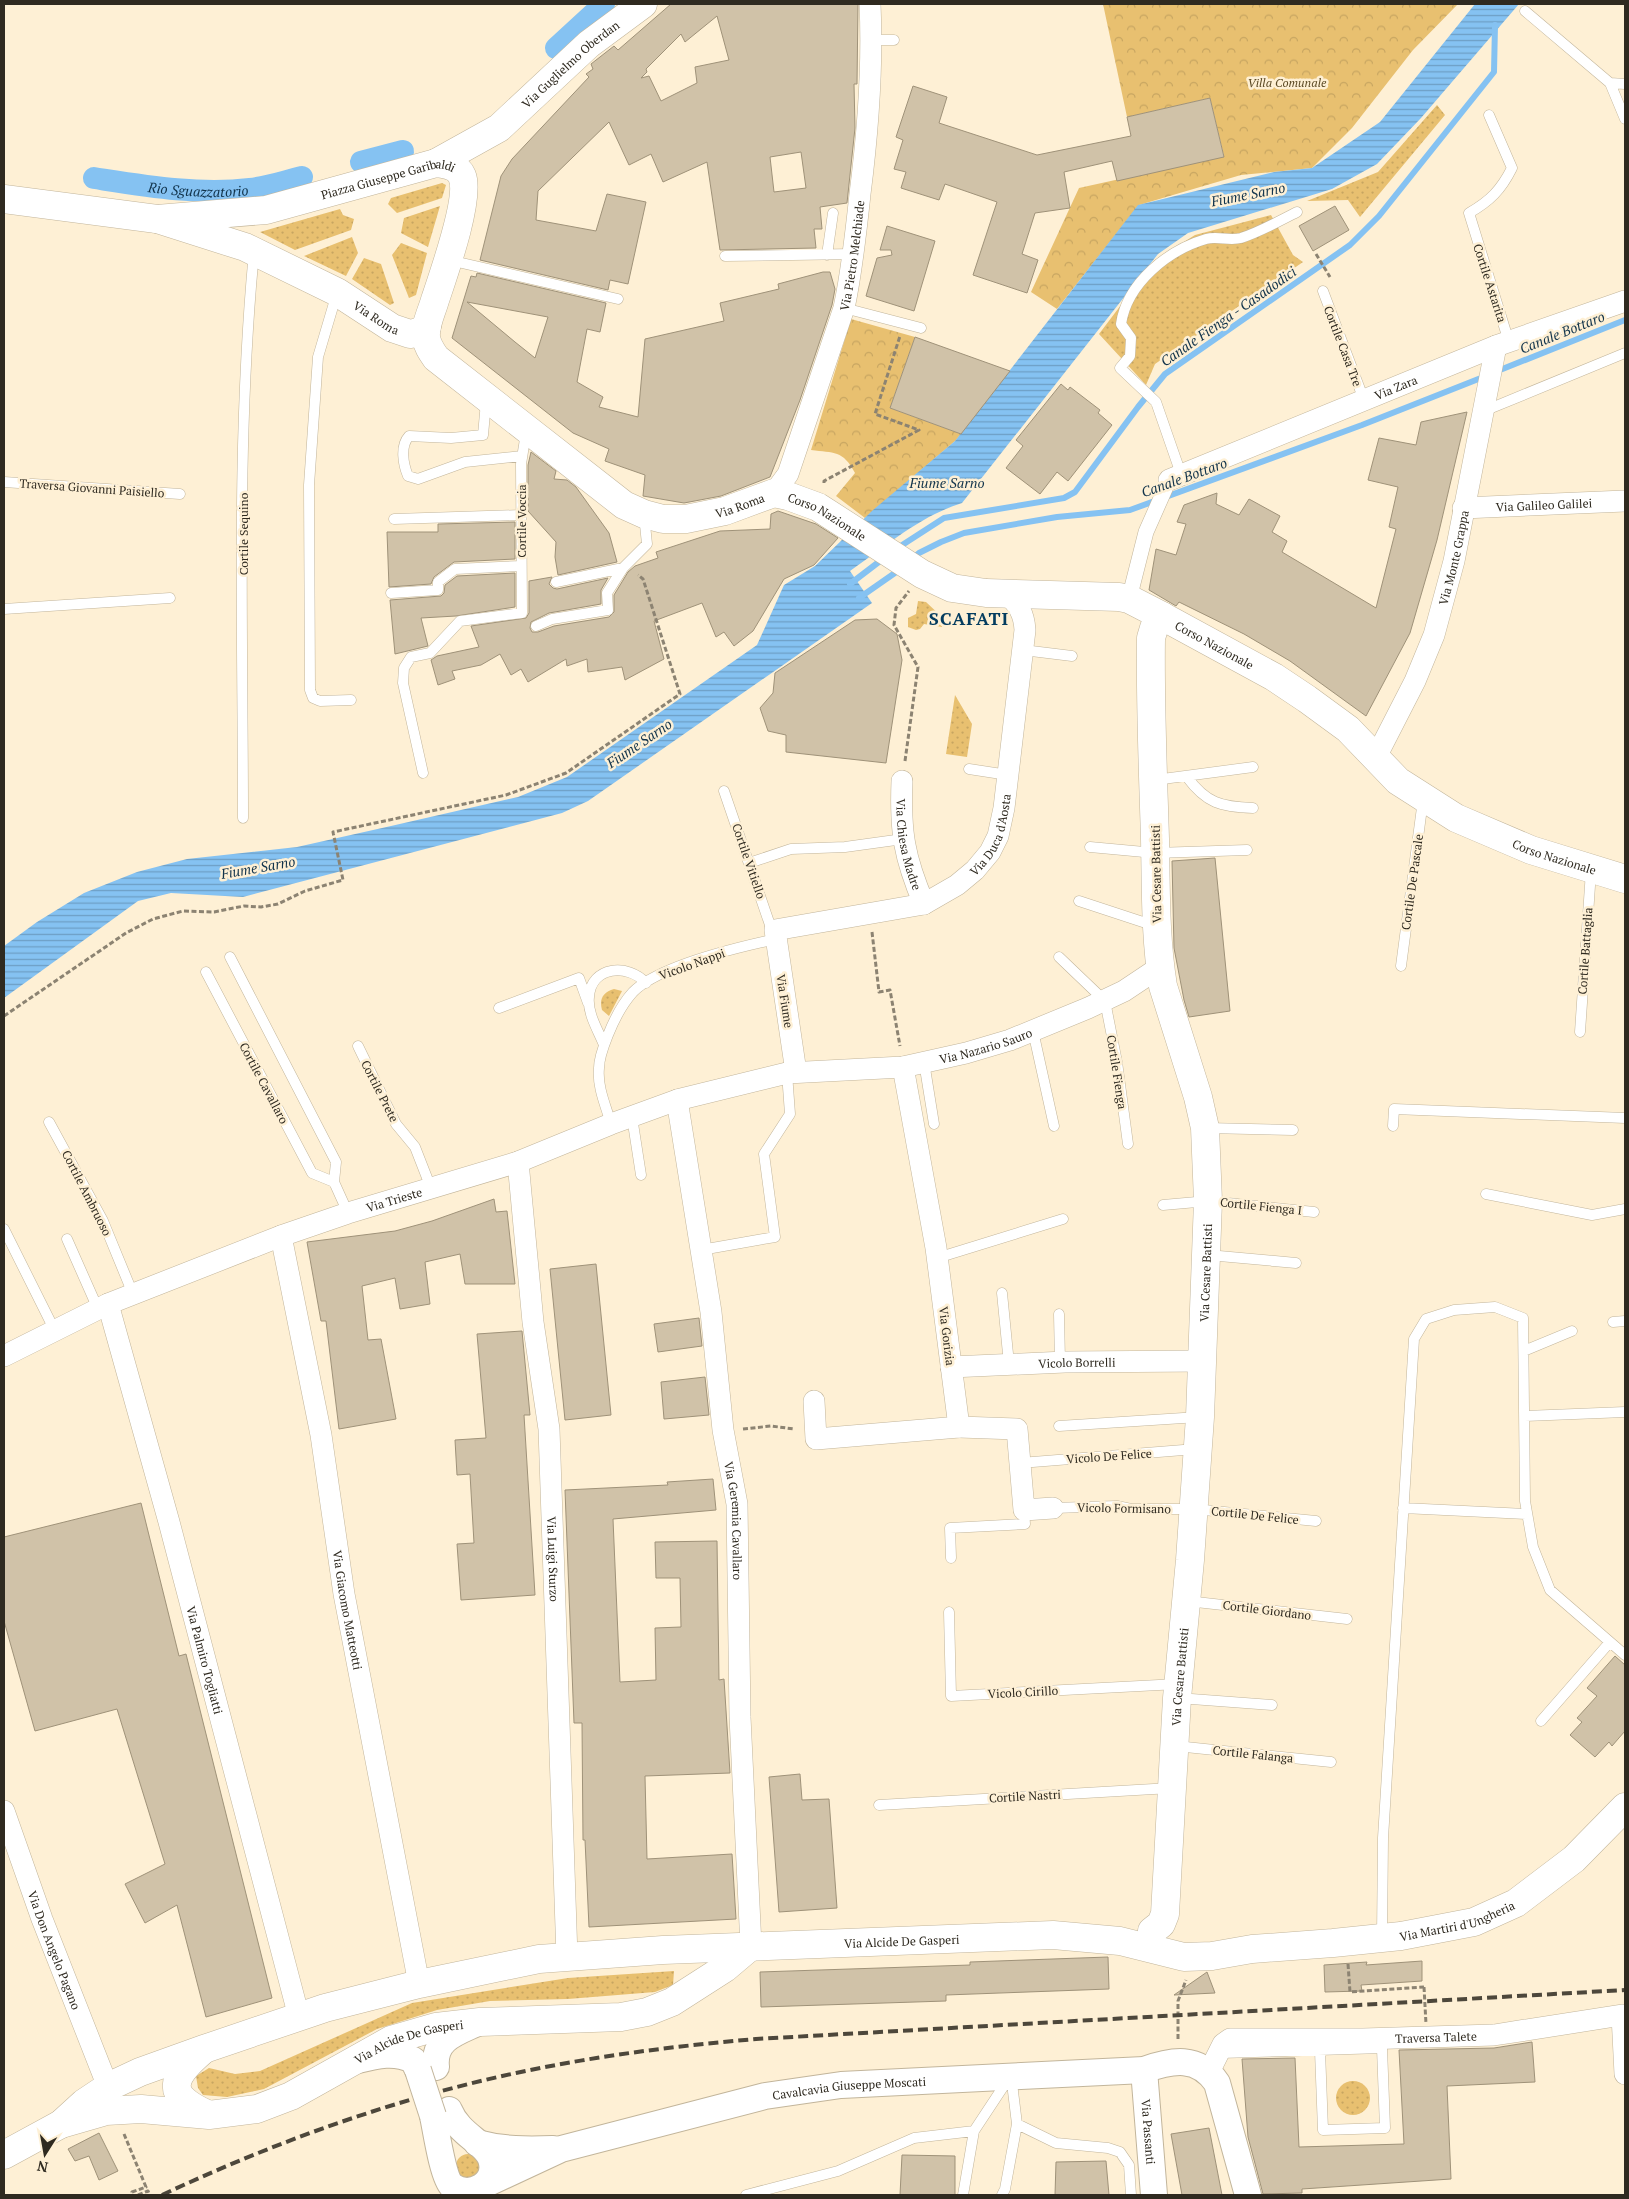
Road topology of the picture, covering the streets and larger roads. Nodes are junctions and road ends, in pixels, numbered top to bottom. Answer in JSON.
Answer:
{"nodes":[{"id":1,"x":643,"y":4,"type":"edge"},
{"id":2,"x":870,"y":4,"type":"edge"},
{"id":3,"x":499,"y":128,"type":"junction"},
{"id":4,"x":436,"y":164,"type":"junction"},
{"id":5,"x":4,"y":199,"type":"edge"},
{"id":6,"x":463,"y":200,"type":"junction"},
{"id":7,"x":266,"y":210,"type":"junction"},
{"id":8,"x":157,"y":219,"type":"junction"},
{"id":9,"x":250,"y":249,"type":"junction"},
{"id":10,"x":1625,"y":301,"type":"edge"},
{"id":11,"x":427,"y":326,"type":"junction"},
{"id":12,"x":1503,"y":344,"type":"junction"},
{"id":13,"x":1175,"y":477,"type":"joint"},
{"id":14,"x":774,"y":493,"type":"junction"},
{"id":15,"x":1625,"y":501,"type":"edge"},
{"id":16,"x":1463,"y":508,"type":"junction"},
{"id":17,"x":1006,"y":593,"type":"junction"},
{"id":18,"x":1129,"y":599,"type":"junction"},
{"id":19,"x":1162,"y":616,"type":"junction"},
{"id":20,"x":1376,"y":757,"type":"junction"},
{"id":21,"x":902,"y":781,"type":"road end"},
{"id":22,"x":1625,"y":879,"type":"edge"},
{"id":23,"x":924,"y":904,"type":"junction"},
{"id":24,"x":776,"y":935,"type":"joint"},
{"id":25,"x":1160,"y":967,"type":"junction"},
{"id":26,"x":903,"y":1067,"type":"junction"},
{"id":27,"x":792,"y":1072,"type":"junction"},
{"id":28,"x":677,"y":1100,"type":"junction"},
{"id":29,"x":518,"y":1162,"type":"junction"},
{"id":30,"x":281,"y":1236,"type":"junction"},
{"id":31,"x":103,"y":1307,"type":"junction"},
{"id":32,"x":4,"y":1356,"type":"edge"},
{"id":33,"x":1203,"y":1361,"type":"junction"},
{"id":34,"x":951,"y":1367,"type":"junction"},
{"id":35,"x":814,"y":1401,"type":"dead end"},
{"id":36,"x":959,"y":1428,"type":"junction"},
{"id":37,"x":1053,"y":1508,"type":"road end"},
{"id":38,"x":1625,"y":1807,"type":"edge"},
{"id":39,"x":4,"y":1811,"type":"edge"},
{"id":40,"x":7,"y":1832,"type":"edge"},
{"id":41,"x":1157,"y":1942,"type":"junction"},
{"id":42,"x":751,"y":1946,"type":"junction"},
{"id":43,"x":1252,"y":1949,"type":"junction"},
{"id":44,"x":663,"y":1950,"type":"junction"},
{"id":45,"x":567,"y":1957,"type":"junction"},
{"id":46,"x":420,"y":1984,"type":"junction"},
{"id":47,"x":672,"y":2002,"type":"junction"},
{"id":48,"x":298,"y":2017,"type":"junction"},
{"id":49,"x":480,"y":2022,"type":"junction"},
{"id":50,"x":204,"y":2049,"type":"junction"},
{"id":51,"x":353,"y":2062,"type":"junction"},
{"id":52,"x":1214,"y":2062,"type":"junction"},
{"id":53,"x":427,"y":2068,"type":"junction"},
{"id":54,"x":1144,"y":2070,"type":"junction"},
{"id":55,"x":1625,"y":2074,"type":"edge"},
{"id":56,"x":108,"y":2087,"type":"junction"},
{"id":57,"x":441,"y":2113,"type":"junction"},
{"id":58,"x":209,"y":2115,"type":"junction"},
{"id":59,"x":62,"y":2124,"type":"junction"},
{"id":60,"x":477,"y":2143,"type":"junction"},
{"id":61,"x":11,"y":2146,"type":"edge"},
{"id":62,"x":561,"y":2149,"type":"junction"},
{"id":63,"x":445,"y":2186,"type":"edge"},
{"id":64,"x":480,"y":2190,"type":"edge"},
{"id":65,"x":1154,"y":2195,"type":"edge"},
{"id":66,"x":1248,"y":2195,"type":"edge"}],
"edges":[{"from":1,"to":3,"type":"main road","name":"Via Guglielmo Oberdan"},
{"from":2,"to":14,"type":"street","name":"Via Pietro Melchiade"},
{"from":3,"to":4,"type":"main road","name":"Via Guglielmo Oberdan"},
{"from":3,"to":6,"type":"main road","name":"Via Guglielmo Oberdan"},
{"from":4,"to":6,"type":"main road","name":"Piazza Giuseppe Garibaldi"},
{"from":4,"to":7,"type":"main road","name":"Piazza Giuseppe Garibaldi"},
{"from":5,"to":8,"type":"main road","name":"Via Roma"},
{"from":6,"to":11,"type":"main road","name":"Piazza Giuseppe Garibaldi"},
{"from":7,"to":8,"type":"main road","name":"Piazza Giuseppe Garibaldi"},
{"from":7,"to":9,"type":"main road"},
{"from":8,"to":9,"type":"main road","name":"Via Roma"},
{"from":9,"to":11,"type":"main road","name":"Via Roma"},
{"from":10,"to":12,"type":"street","name":"Via Zara"},
{"from":11,"to":14,"type":"main road","name":"Via Roma"},
{"from":12,"to":13,"type":"street","name":"Via Zara"},
{"from":12,"to":16,"type":"street","name":"Via Monte Grappa"},
{"from":13,"to":18,"type":"street"},
{"from":14,"to":17,"type":"main road","name":"Corso Nazionale"},
{"from":15,"to":16,"type":"street","name":"Via Galileo Galilei"},
{"from":16,"to":20,"type":"street","name":"Via Monte Grappa"},
{"from":17,"to":18,"type":"main road","name":"Corso Nazionale"},
{"from":17,"to":23,"type":"street","name":"Via Duca d'Aosta"},
{"from":18,"to":19,"type":"main road","name":"Corso Nazionale"},
{"from":19,"to":20,"type":"main road","name":"Corso Nazionale"},
{"from":19,"to":25,"type":"main road","name":"Via Cesare Battisti"},
{"from":20,"to":22,"type":"main road","name":"Corso Nazionale"},
{"from":21,"to":23,"type":"street","name":"Via Chiesa Madre"},
{"from":23,"to":24,"type":"street","name":"Via Duca d'Aosta"},
{"from":24,"to":27,"type":"street","name":"Via Fiume"},
{"from":25,"to":26,"type":"street","name":"Via Nazario Sauro"},
{"from":25,"to":33,"type":"main road","name":"Via Cesare Battisti"},
{"from":26,"to":27,"type":"street","name":"Via Nazario Sauro"},
{"from":26,"to":34,"type":"street","name":"Via Gorizia"},
{"from":27,"to":28,"type":"street","name":"Via Trieste"},
{"from":28,"to":29,"type":"street","name":"Via Trieste"},
{"from":28,"to":42,"type":"street","name":"Via Geremia Cavallaro"},
{"from":29,"to":30,"type":"street","name":"Via Trieste"},
{"from":29,"to":45,"type":"street","name":"Via Luigi Sturzo"},
{"from":30,"to":31,"type":"street","name":"Via Trieste"},
{"from":30,"to":46,"type":"street","name":"Via Giacomo Matteotti"},
{"from":31,"to":32,"type":"street","name":"Via Trieste"},
{"from":31,"to":48,"type":"street","name":"Via Palmiro Togliatti"},
{"from":33,"to":34,"type":"street","name":"Vicolo Borrelli"},
{"from":33,"to":41,"type":"main road","name":"Via Cesare Battisti"},
{"from":34,"to":36,"type":"street","name":"Via Gorizia"},
{"from":35,"to":36,"type":"street"},
{"from":36,"to":37,"type":"street"},
{"from":38,"to":43,"type":"main road","name":"Via Martiri d'Ungheria"},
{"from":39,"to":40,"type":"street","name":"Via Don Angelo Pagano"},
{"from":40,"to":56,"type":"street","name":"Via Don Angelo Pagano"},
{"from":41,"to":42,"type":"main road","name":"Via Alcide De Gasperi"},
{"from":41,"to":43,"type":"main road","name":"Via Martiri d'Ungheria"},
{"from":41,"to":43,"type":"main road","name":"Via Martiri d'Ungheria"},
{"from":42,"to":44,"type":"main road","name":"Via Alcide De Gasperi"},
{"from":42,"to":47,"type":"main road","name":"Via Alcide De Gasperi"},
{"from":44,"to":45,"type":"main road","name":"Via Alcide De Gasperi"},
{"from":44,"to":47,"type":"main road"},
{"from":45,"to":46,"type":"main road","name":"Via Alcide De Gasperi"},
{"from":46,"to":48,"type":"main road","name":"Via Alcide De Gasperi"},
{"from":47,"to":49,"type":"main road","name":"Via Alcide De Gasperi"},
{"from":48,"to":50,"type":"main road","name":"Via Alcide De Gasperi"},
{"from":49,"to":51,"type":"main road","name":"Via Alcide De Gasperi"},
{"from":49,"to":53,"type":"street"},
{"from":50,"to":56,"type":"main road","name":"Via Alcide De Gasperi"},
{"from":50,"to":58,"type":"main road"},
{"from":51,"to":53,"type":"street"},
{"from":51,"to":58,"type":"main road","name":"Via Alcide De Gasperi"},
{"from":52,"to":54,"type":"street","name":"Cavalcavia Giuseppe Moscati"},
{"from":52,"to":55,"type":"street","name":"Traversa Talete"},
{"from":52,"to":66,"type":"street"},
{"from":53,"to":57,"type":"street","name":"Cavalcavia Giuseppe Moscati"},
{"from":54,"to":62,"type":"street","name":"Cavalcavia Giuseppe Moscati"},
{"from":54,"to":65,"type":"street","name":"Via Passanti"},
{"from":56,"to":59,"type":"main road","name":"Via Alcide De Gasperi"},
{"from":57,"to":60,"type":"street","name":"Cavalcavia Giuseppe Moscati"},
{"from":57,"to":63,"type":"street","name":"Cavalcavia Giuseppe Moscati"},
{"from":58,"to":59,"type":"main road","name":"Via Alcide De Gasperi"},
{"from":59,"to":61,"type":"main road","name":"Via Alcide De Gasperi"},
{"from":60,"to":62,"type":"street","name":"Cavalcavia Giuseppe Moscati"},
{"from":60,"to":64,"type":"street","name":"Cavalcavia Giuseppe Moscati"},
{"from":62,"to":64,"type":"street","name":"Cavalcavia Giuseppe Moscati"},
{"from":63,"to":64,"type":"street","name":"Cavalcavia Giuseppe Moscati"}]}
